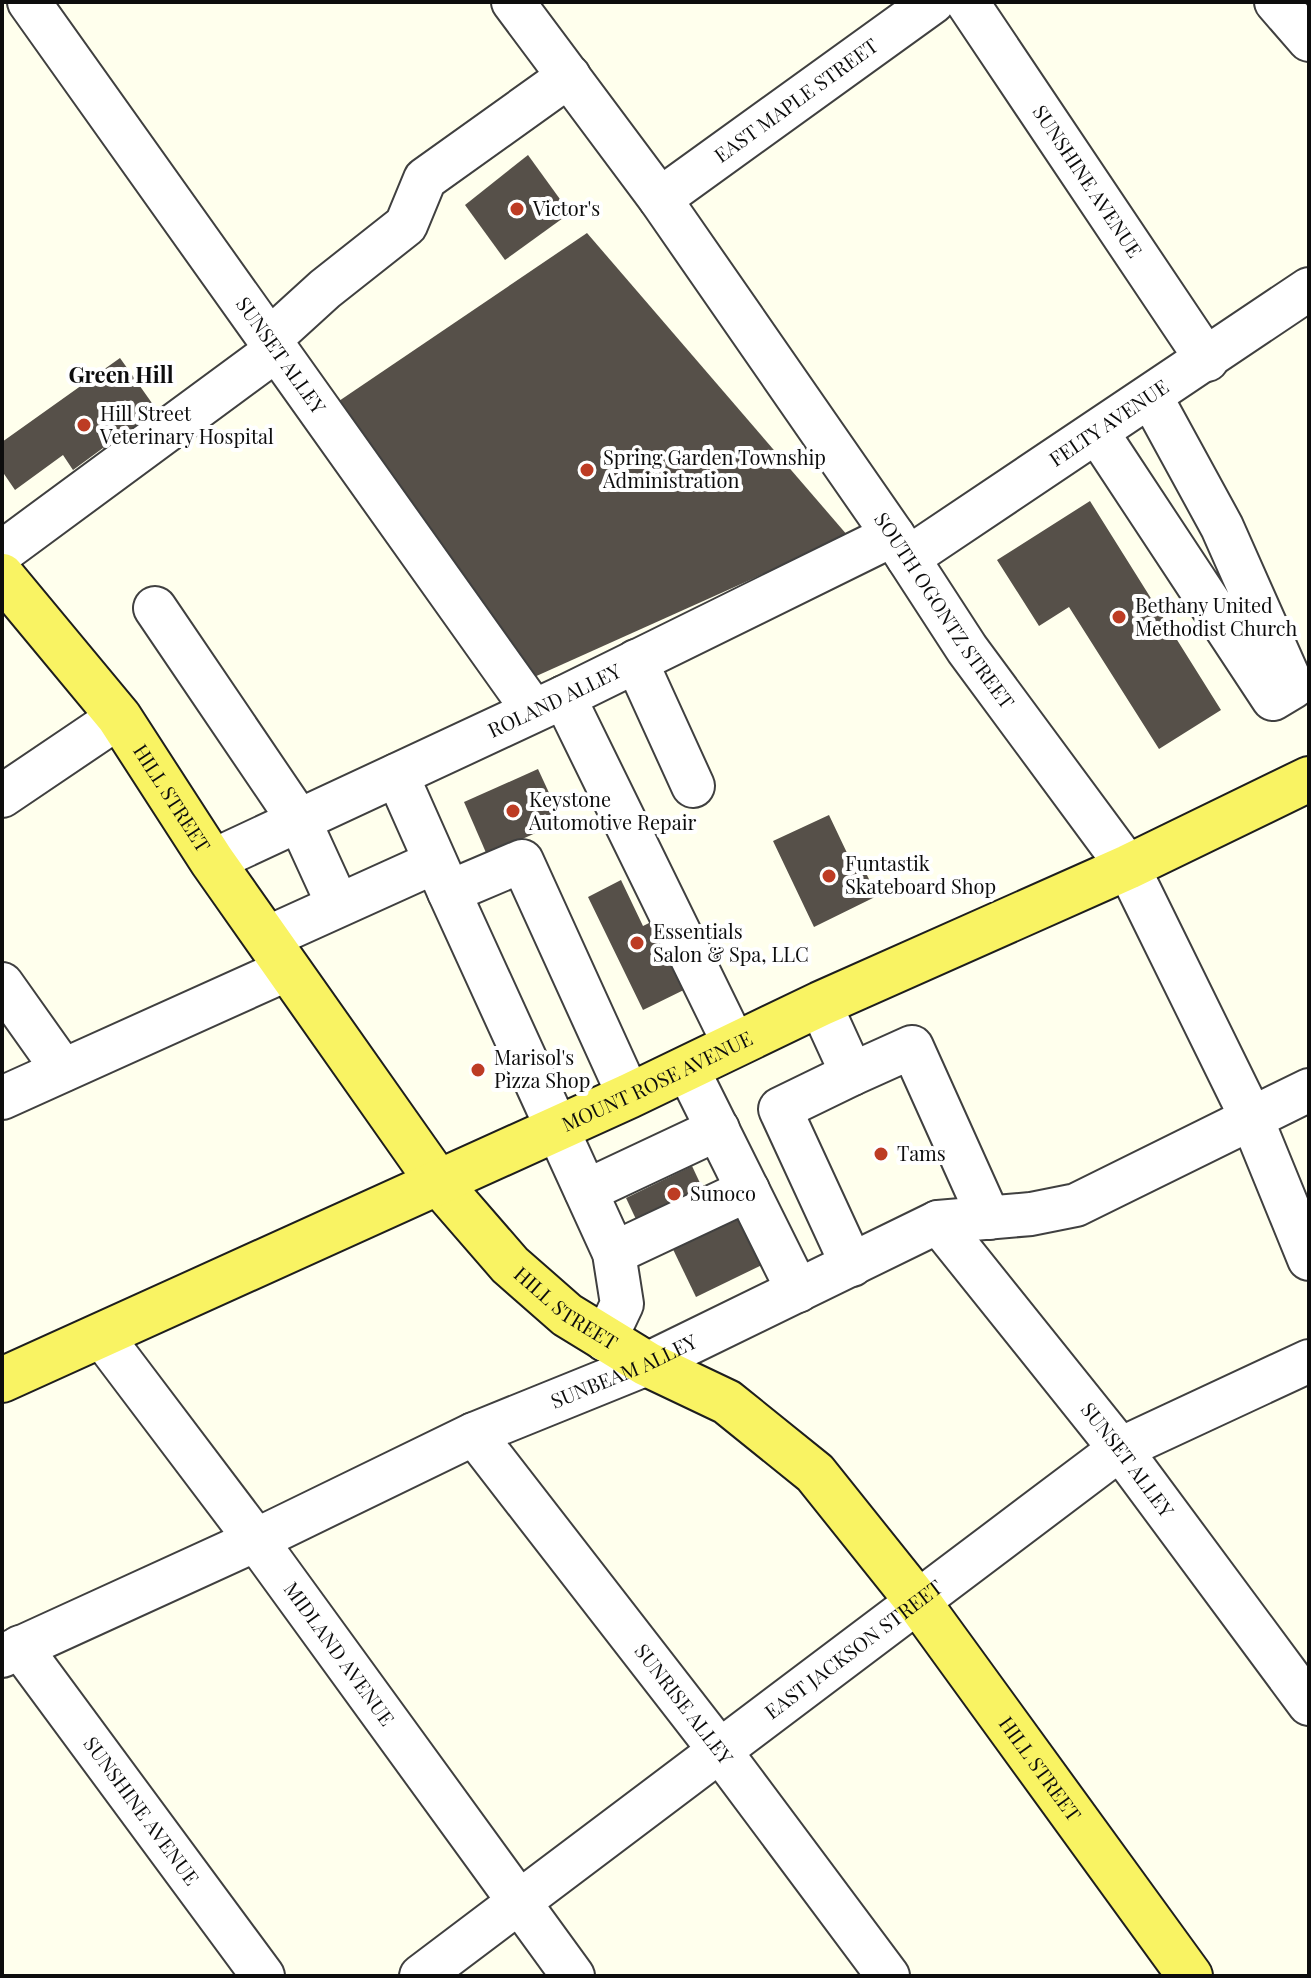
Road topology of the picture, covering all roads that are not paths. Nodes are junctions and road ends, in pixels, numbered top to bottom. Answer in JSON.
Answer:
{"nodes":[{"id":1,"x":29,"y":2,"type":"edge"},
{"id":2,"x":513,"y":2,"type":"edge"},
{"id":3,"x":933,"y":2,"type":"edge"},
{"id":4,"x":967,"y":2,"type":"edge"},
{"id":5,"x":1276,"y":2,"type":"edge"},
{"id":6,"x":1309,"y":40,"type":"edge"},
{"id":7,"x":569,"y":76,"type":"junction"},
{"id":8,"x":660,"y":199,"type":"junction"},
{"id":9,"x":1309,"y":289,"type":"edge"},
{"id":10,"x":273,"y":345,"type":"junction"},
{"id":11,"x":1207,"y":360,"type":"junction"},
{"id":12,"x":1151,"y":397,"type":"junction"},
{"id":13,"x":1097,"y":432,"type":"junction"},
{"id":14,"x":901,"y":546,"type":"junction"},
{"id":15,"x":2,"y":552,"type":"edge"},
{"id":16,"x":2,"y":576,"type":"edge"},
{"id":17,"x":155,"y":608,"type":"dead end"},
{"id":18,"x":636,"y":661,"type":"junction"},
{"id":19,"x":548,"y":704,"type":"junction"},
{"id":20,"x":119,"y":717,"type":"junction"},
{"id":21,"x":397,"y":775,"type":"junction"},
{"id":22,"x":1309,"y":779,"type":"edge"},
{"id":23,"x":693,"y":786,"type":"dead end"},
{"id":24,"x":2,"y":796,"type":"edge"},
{"id":25,"x":300,"y":822,"type":"junction"},
{"id":26,"x":212,"y":861,"type":"junction"},
{"id":27,"x":1128,"y":867,"type":"junction"},
{"id":28,"x":442,"y":877,"type":"junction"},
{"id":29,"x":338,"y":905,"type":"junction"},
{"id":30,"x":278,"y":953,"type":"junction"},
{"id":31,"x":2,"y":984,"type":"edge"},
{"id":32,"x":820,"y":1004,"type":"junction"},
{"id":33,"x":734,"y":1044,"type":"junction"},
{"id":34,"x":687,"y":1068,"type":"junction"},
{"id":35,"x":63,"y":1070,"type":"junction"},
{"id":36,"x":852,"y":1074,"type":"junction"},
{"id":37,"x":1309,"y":1090,"type":"edge"},
{"id":38,"x":629,"y":1096,"type":"junction"},
{"id":39,"x":2,"y":1098,"type":"edge"},
{"id":40,"x":1251,"y":1117,"type":"junction"},
{"id":41,"x":557,"y":1129,"type":"junction"},
{"id":42,"x":718,"y":1129,"type":"junction"},
{"id":43,"x":438,"y":1182,"type":"junction"},
{"id":44,"x":748,"y":1190,"type":"junction"},
{"id":45,"x":586,"y":1191,"type":"junction"},
{"id":46,"x":989,"y":1218,"type":"junction"},
{"id":47,"x":938,"y":1222,"type":"junction"},
{"id":48,"x":614,"y":1253,"type":"junction"},
{"id":49,"x":1309,"y":1259,"type":"edge"},
{"id":50,"x":852,"y":1265,"type":"junction"},
{"id":51,"x":798,"y":1291,"type":"junction"},
{"id":52,"x":101,"y":1335,"type":"junction"},
{"id":53,"x":605,"y":1340,"type":"junction"},
{"id":54,"x":1309,"y":1361,"type":"edge"},
{"id":55,"x":647,"y":1364,"type":"junction"},
{"id":56,"x":2,"y":1380,"type":"edge"},
{"id":57,"x":474,"y":1434,"type":"junction"},
{"id":58,"x":1120,"y":1449,"type":"junction"},
{"id":59,"x":256,"y":1540,"type":"junction"},
{"id":60,"x":919,"y":1603,"type":"junction"},
{"id":61,"x":11,"y":1652,"type":"edge"},
{"id":62,"x":1309,"y":1704,"type":"edge"},
{"id":63,"x":720,"y":1751,"type":"junction"},
{"id":64,"x":519,"y":1903,"type":"junction"},
{"id":65,"x":263,"y":1976,"type":"edge"},
{"id":66,"x":421,"y":1976,"type":"edge"},
{"id":67,"x":573,"y":1976,"type":"edge"},
{"id":68,"x":888,"y":1976,"type":"edge"},
{"id":69,"x":1190,"y":1976,"type":"edge"}],
"edges":[{"from":1,"to":10,"type":"street","name":"SUNSET ALLEY"},
{"from":2,"to":7,"type":"street","name":"SOUTH OGONTZ STREET"},
{"from":3,"to":8,"type":"street","name":"EAST MAPLE STREET"},
{"from":4,"to":11,"type":"street","name":"SUNSHINE AVENUE"},
{"from":5,"to":6,"type":"street"},
{"from":7,"to":8,"type":"street","name":"SOUTH OGONTZ STREET"},
{"from":7,"to":10,"type":"street"},
{"from":8,"to":14,"type":"street","name":"SOUTH OGONTZ STREET"},
{"from":9,"to":11,"type":"street","name":"FELTY AVENUE"},
{"from":10,"to":15,"type":"street"},
{"from":10,"to":19,"type":"street","name":"SUNSET ALLEY"},
{"from":11,"to":12,"type":"street","name":"FELTY AVENUE"},
{"from":12,"to":13,"type":"street","name":"FELTY AVENUE"},
{"from":12,"to":13,"type":"street"},
{"from":13,"to":14,"type":"street","name":"FELTY AVENUE"},
{"from":14,"to":18,"type":"street","name":"ROLAND ALLEY"},
{"from":14,"to":27,"type":"street","name":"SOUTH OGONTZ STREET"},
{"from":16,"to":20,"type":"main road","name":"HILL STREET"},
{"from":17,"to":25,"type":"street"},
{"from":18,"to":19,"type":"street","name":"ROLAND ALLEY"},
{"from":18,"to":23,"type":"street"},
{"from":19,"to":21,"type":"street","name":"ROLAND ALLEY"},
{"from":19,"to":33,"type":"street","name":"SUNSET ALLEY"},
{"from":20,"to":24,"type":"street"},
{"from":20,"to":26,"type":"main road","name":"HILL STREET"},
{"from":21,"to":25,"type":"street","name":"ROLAND ALLEY"},
{"from":21,"to":28,"type":"street"},
{"from":22,"to":27,"type":"main road","name":"MOUNT ROSE AVENUE"},
{"from":25,"to":26,"type":"street","name":"ROLAND ALLEY"},
{"from":25,"to":29,"type":"street"},
{"from":26,"to":30,"type":"main road","name":"HILL STREET"},
{"from":27,"to":32,"type":"main road","name":"MOUNT ROSE AVENUE"},
{"from":27,"to":40,"type":"street","name":"SOUTH OGONTZ STREET"},
{"from":28,"to":29,"type":"street"},
{"from":28,"to":38,"type":"street"},
{"from":28,"to":41,"type":"street"},
{"from":29,"to":30,"type":"street"},
{"from":30,"to":35,"type":"street"},
{"from":30,"to":43,"type":"main road","name":"HILL STREET"},
{"from":31,"to":35,"type":"street"},
{"from":32,"to":33,"type":"main road","name":"MOUNT ROSE AVENUE"},
{"from":32,"to":36,"type":"street"},
{"from":33,"to":34,"type":"main road","name":"MOUNT ROSE AVENUE"},
{"from":34,"to":38,"type":"main road","name":"MOUNT ROSE AVENUE"},
{"from":34,"to":42,"type":"street"},
{"from":35,"to":39,"type":"street"},
{"from":36,"to":46,"type":"street"},
{"from":36,"to":50,"type":"street"},
{"from":37,"to":40,"type":"street","name":"SUNBEAM ALLEY"},
{"from":38,"to":41,"type":"main road","name":"MOUNT ROSE AVENUE"},
{"from":40,"to":46,"type":"street","name":"SUNBEAM ALLEY"},
{"from":40,"to":49,"type":"street","name":"SOUTH OGONTZ STREET"},
{"from":41,"to":43,"type":"main road","name":"MOUNT ROSE AVENUE"},
{"from":41,"to":45,"type":"street"},
{"from":42,"to":44,"type":"street"},
{"from":42,"to":45,"type":"street"},
{"from":43,"to":52,"type":"main road","name":"MOUNT ROSE AVENUE"},
{"from":43,"to":53,"type":"main road","name":"HILL STREET"},
{"from":44,"to":48,"type":"street"},
{"from":44,"to":51,"type":"street"},
{"from":45,"to":48,"type":"street"},
{"from":46,"to":47,"type":"street","name":"SUNBEAM ALLEY"},
{"from":47,"to":50,"type":"street","name":"SUNBEAM ALLEY"},
{"from":47,"to":58,"type":"street","name":"SUNSET ALLEY"},
{"from":48,"to":53,"type":"street"},
{"from":50,"to":51,"type":"street","name":"SUNBEAM ALLEY"},
{"from":51,"to":55,"type":"street","name":"SUNBEAM ALLEY"},
{"from":52,"to":56,"type":"main road","name":"MOUNT ROSE AVENUE"},
{"from":52,"to":59,"type":"street","name":"MIDLAND AVENUE"},
{"from":53,"to":55,"type":"main road","name":"HILL STREET"},
{"from":54,"to":58,"type":"street","name":"EAST JACKSON STREET"},
{"from":55,"to":57,"type":"street","name":"SUNBEAM ALLEY"},
{"from":55,"to":60,"type":"main road","name":"HILL STREET"},
{"from":57,"to":59,"type":"street","name":"SUNBEAM ALLEY"},
{"from":57,"to":63,"type":"street","name":"SUNRISE ALLEY"},
{"from":58,"to":60,"type":"street","name":"EAST JACKSON STREET"},
{"from":58,"to":62,"type":"street","name":"SUNSET ALLEY"},
{"from":59,"to":61,"type":"street","name":"SUNBEAM ALLEY"},
{"from":59,"to":64,"type":"street","name":"MIDLAND AVENUE"},
{"from":60,"to":63,"type":"street","name":"EAST JACKSON STREET"},
{"from":60,"to":69,"type":"main road","name":"HILL STREET"},
{"from":61,"to":65,"type":"street","name":"SUNSHINE AVENUE"},
{"from":63,"to":64,"type":"street","name":"EAST JACKSON STREET"},
{"from":63,"to":68,"type":"street","name":"SUNRISE ALLEY"},
{"from":64,"to":66,"type":"street","name":"EAST JACKSON STREET"},
{"from":64,"to":67,"type":"street","name":"MIDLAND AVENUE"}]}
